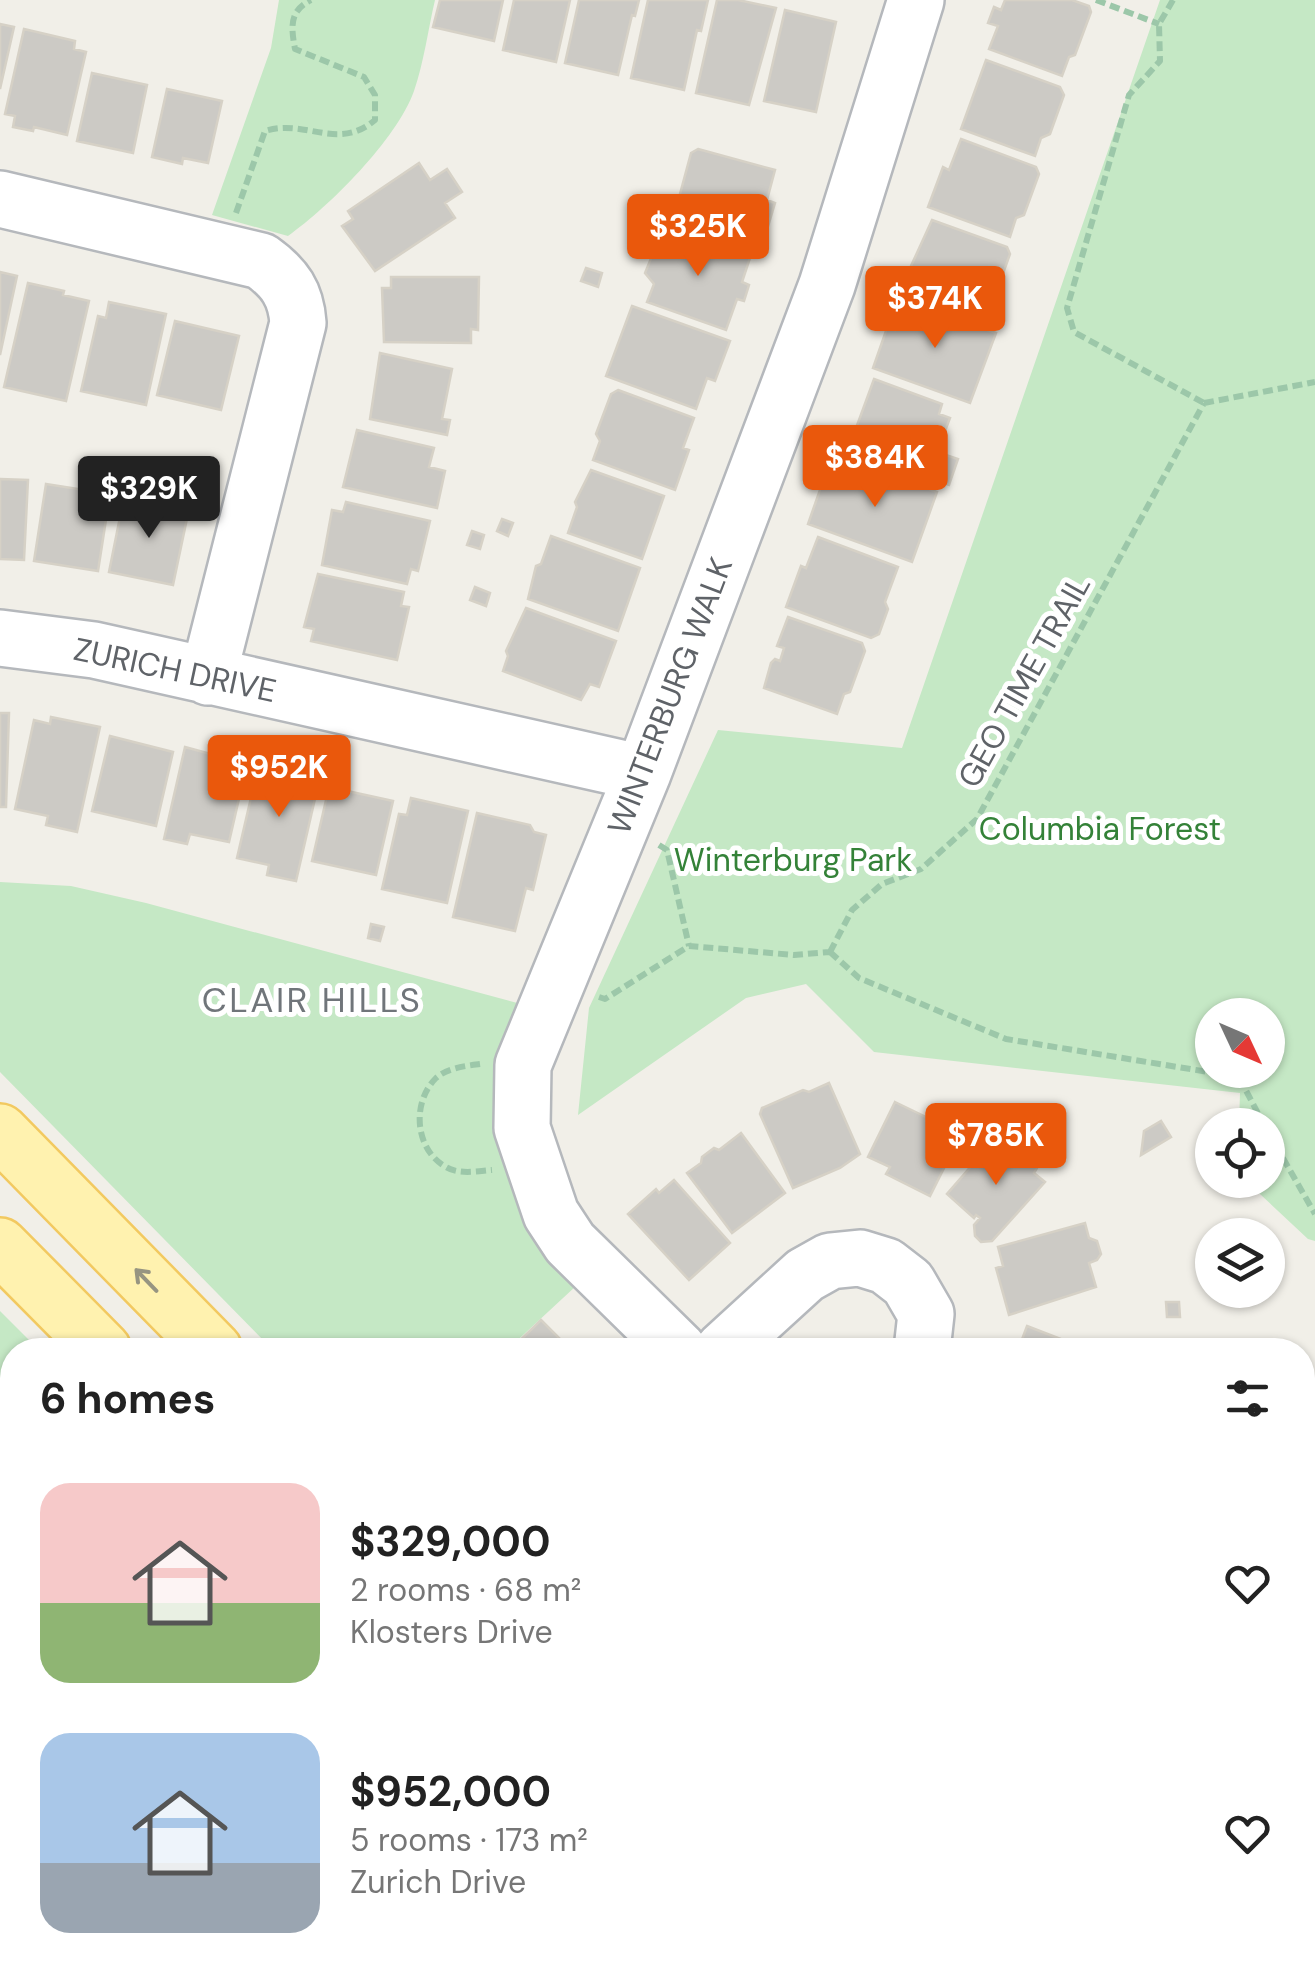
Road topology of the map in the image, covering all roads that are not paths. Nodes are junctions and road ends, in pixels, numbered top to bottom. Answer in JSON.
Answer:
{"nodes":[{"id":1,"x":916,"y":0,"type":"edge"},
{"id":2,"x":0,"y":199,"type":"edge"},
{"id":3,"x":0,"y":638,"type":"edge"},
{"id":4,"x":208,"y":677,"type":"junction"},
{"id":5,"x":643,"y":773,"type":"junction"},
{"id":6,"x":0,"y":1132,"type":"edge"},
{"id":7,"x":0,"y":1246,"type":"edge"},
{"id":8,"x":91,"y":1338,"type":"edge"},
{"id":9,"x":202,"y":1338,"type":"edge"},
{"id":10,"x":667,"y":1338,"type":"edge"},
{"id":11,"x":736,"y":1338,"type":"edge"},
{"id":12,"x":926,"y":1338,"type":"edge"}],
"edges":[{"from":1,"to":5,"type":"street","name":"WINTERBURG WALK"},
{"from":2,"to":4,"type":"street"},
{"from":3,"to":4,"type":"street","name":"ZURICH DRIVE"},
{"from":4,"to":5,"type":"street","name":"ZURICH DRIVE"},
{"from":5,"to":10,"type":"street","name":"WINTERBURG WALK"},
{"from":9,"to":6,"type":"main road","one_way":true},
{"from":7,"to":8,"type":"main road"},
{"from":11,"to":12,"type":"street"}]}
